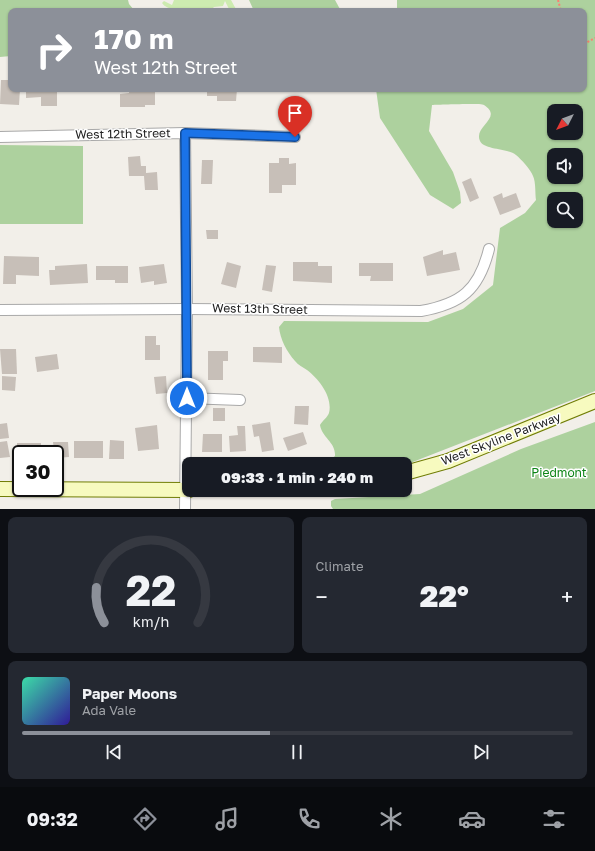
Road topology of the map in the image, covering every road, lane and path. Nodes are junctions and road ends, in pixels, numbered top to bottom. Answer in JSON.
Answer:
{"nodes":[{"id":1,"x":185,"y":133,"type":"junction"},
{"id":2,"x":0,"y":137,"type":"edge"},
{"id":3,"x":295,"y":137,"type":"dead end"},
{"id":4,"x":489,"y":250,"type":"dead end"},
{"id":5,"x":187,"y":309,"type":"junction"},
{"id":6,"x":0,"y":310,"type":"edge"},
{"id":7,"x":187,"y":398,"type":"junction"},
{"id":8,"x":240,"y":400,"type":"dead end"},
{"id":9,"x":595,"y":402,"type":"edge"},
{"id":10,"x":187,"y":457,"type":"edge"},
{"id":11,"x":412,"y":471,"type":"edge"},
{"id":12,"x":0,"y":489,"type":"edge"},
{"id":13,"x":182,"y":490,"type":"edge"},
{"id":14,"x":186,"y":497,"type":"edge"},
{"id":15,"x":185,"y":509,"type":"edge"}],
"edges":[{"from":1,"to":2,"type":"street","name":"West 12th Street"},
{"from":1,"to":3,"type":"street","name":"West 12th Street"},
{"from":1,"to":5,"type":"street"},
{"from":4,"to":5,"type":"street","name":"West 13th Street"},
{"from":5,"to":6,"type":"street","name":"West 13th Street"},
{"from":5,"to":7,"type":"street"},
{"from":7,"to":8,"type":"street"},
{"from":7,"to":10,"type":"street"},
{"from":9,"to":11,"type":"street","name":"West Skyline Parkway"},
{"from":12,"to":13,"type":"street"},
{"from":14,"to":15,"type":"street"}]}
